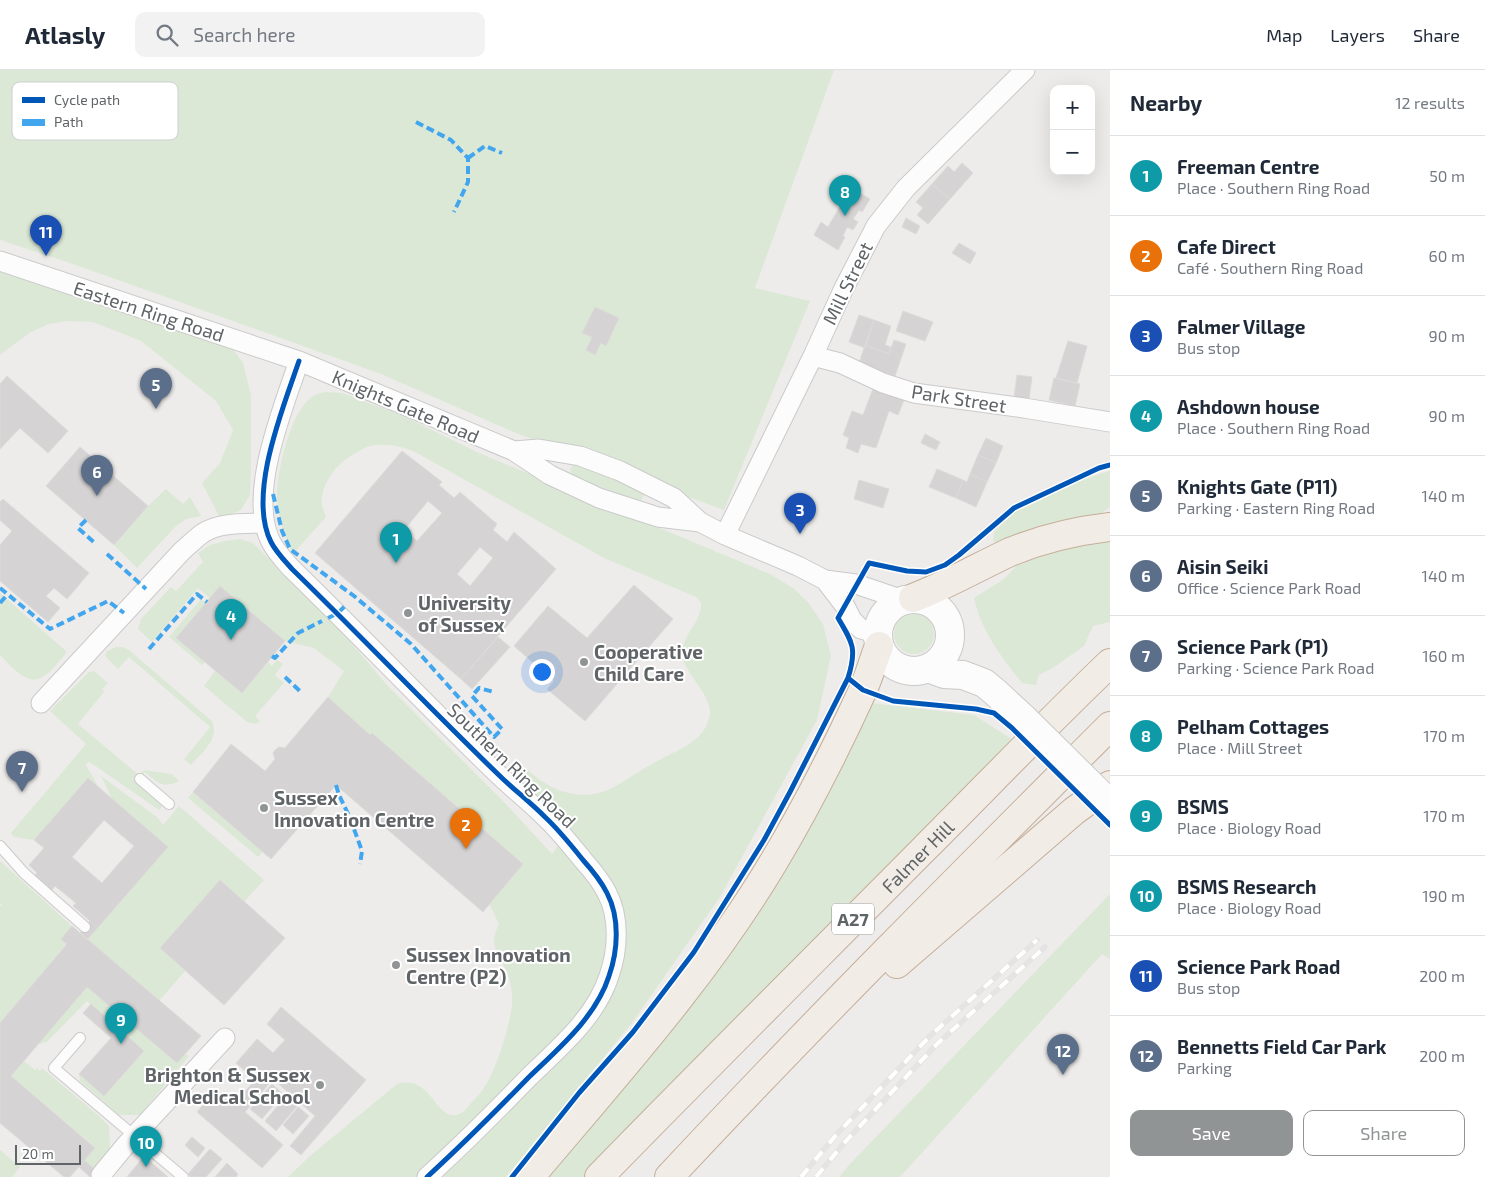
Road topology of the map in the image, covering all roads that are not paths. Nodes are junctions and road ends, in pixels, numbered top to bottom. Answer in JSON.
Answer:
{"nodes":[{"id":1,"x":1025,"y":70,"type":"edge"},
{"id":2,"x":0,"y":261,"type":"edge"},
{"id":3,"x":813,"y":356,"type":"junction"},
{"id":4,"x":299,"y":361,"type":"junction"},
{"id":5,"x":1110,"y":422,"type":"edge"},
{"id":6,"x":514,"y":450,"type":"junction"},
{"id":7,"x":700,"y":522,"type":"junction"},
{"id":8,"x":264,"y":523,"type":"junction"},
{"id":9,"x":1110,"y":526,"type":"edge"},
{"id":10,"x":725,"y":535,"type":"junction"},
{"id":11,"x":824,"y":580,"type":"junction"},
{"id":12,"x":908,"y":599,"type":"junction"},
{"id":13,"x":950,"y":632,"type":"junction"},
{"id":14,"x":878,"y":640,"type":"junction"},
{"id":15,"x":1110,"y":663,"type":"edge"},
{"id":16,"x":928,"y":668,"type":"junction"},
{"id":17,"x":984,"y":683,"type":"junction"},
{"id":18,"x":41,"y":703,"type":"dead end"},
{"id":19,"x":1110,"y":726,"type":"edge"},
{"id":20,"x":140,"y":779,"type":"dead end"},
{"id":21,"x":1110,"y":785,"type":"edge"},
{"id":22,"x":169,"y":804,"type":"dead end"},
{"id":23,"x":1110,"y":804,"type":"edge"},
{"id":24,"x":0,"y":846,"type":"edge"},
{"id":25,"x":85,"y":927,"type":"dead end"},
{"id":26,"x":80,"y":1038,"type":"dead end"},
{"id":27,"x":224,"y":1038,"type":"dead end"},
{"id":28,"x":754,"y":1087,"type":"junction"},
{"id":29,"x":134,"y":1136,"type":"junction"},
{"id":30,"x":101,"y":1175,"type":"dead end"},
{"id":31,"x":184,"y":1177,"type":"edge"},
{"id":32,"x":427,"y":1177,"type":"edge"},
{"id":33,"x":530,"y":1177,"type":"edge"},
{"id":34,"x":599,"y":1177,"type":"edge"},
{"id":35,"x":670,"y":1177,"type":"edge"}],
"edges":[{"from":1,"to":3,"type":"street","name":"Mill Street"},
{"from":2,"to":4,"type":"street","name":"Eastern Ring Road"},
{"from":3,"to":5,"type":"street","name":"Park Street"},
{"from":3,"to":10,"type":"street","name":"Mill Street"},
{"from":4,"to":6,"type":"street","name":"Knights Gate Road"},
{"from":4,"to":8,"type":"street","name":"Southern Ring Road"},
{"from":6,"to":7,"type":"street","name":"Knights Gate Road"},
{"from":6,"to":7,"type":"street","name":"Knights Gate Road"},
{"from":7,"to":10,"type":"street","name":"Knights Gate Road"},
{"from":8,"to":18,"type":"street"},
{"from":8,"to":32,"type":"street","name":"Southern Ring Road"},
{"from":9,"to":12,"type":"highway"},
{"from":10,"to":11,"type":"street","name":"Knights Gate Road"},
{"from":11,"to":12,"type":"street","name":"Knights Gate Road"},
{"from":11,"to":14,"type":"street","name":"Knights Gate Road"},
{"from":12,"to":13,"type":"main road"},
{"from":12,"to":14,"type":"main road"},
{"from":13,"to":16,"type":"main road"},
{"from":13,"to":17,"type":"main road"},
{"from":14,"to":16,"type":"main road"},
{"from":14,"to":33,"type":"highway"},
{"from":15,"to":34,"type":"highway","name":"Falmer Hill","number":"A27"},
{"from":16,"to":17,"type":"main road"},
{"from":17,"to":23,"type":"main road","bridge":true},
{"from":19,"to":28,"type":"highway","number":"A27"},
{"from":20,"to":22,"type":"lane"},
{"from":21,"to":28,"type":"highway","number":"A27"},
{"from":24,"to":25,"type":"lane"},
{"from":26,"to":29,"type":"lane"},
{"from":27,"to":29,"type":"street"},
{"from":28,"to":35,"type":"highway","number":"A27"},
{"from":29,"to":30,"type":"street"},
{"from":29,"to":31,"type":"lane"}]}
